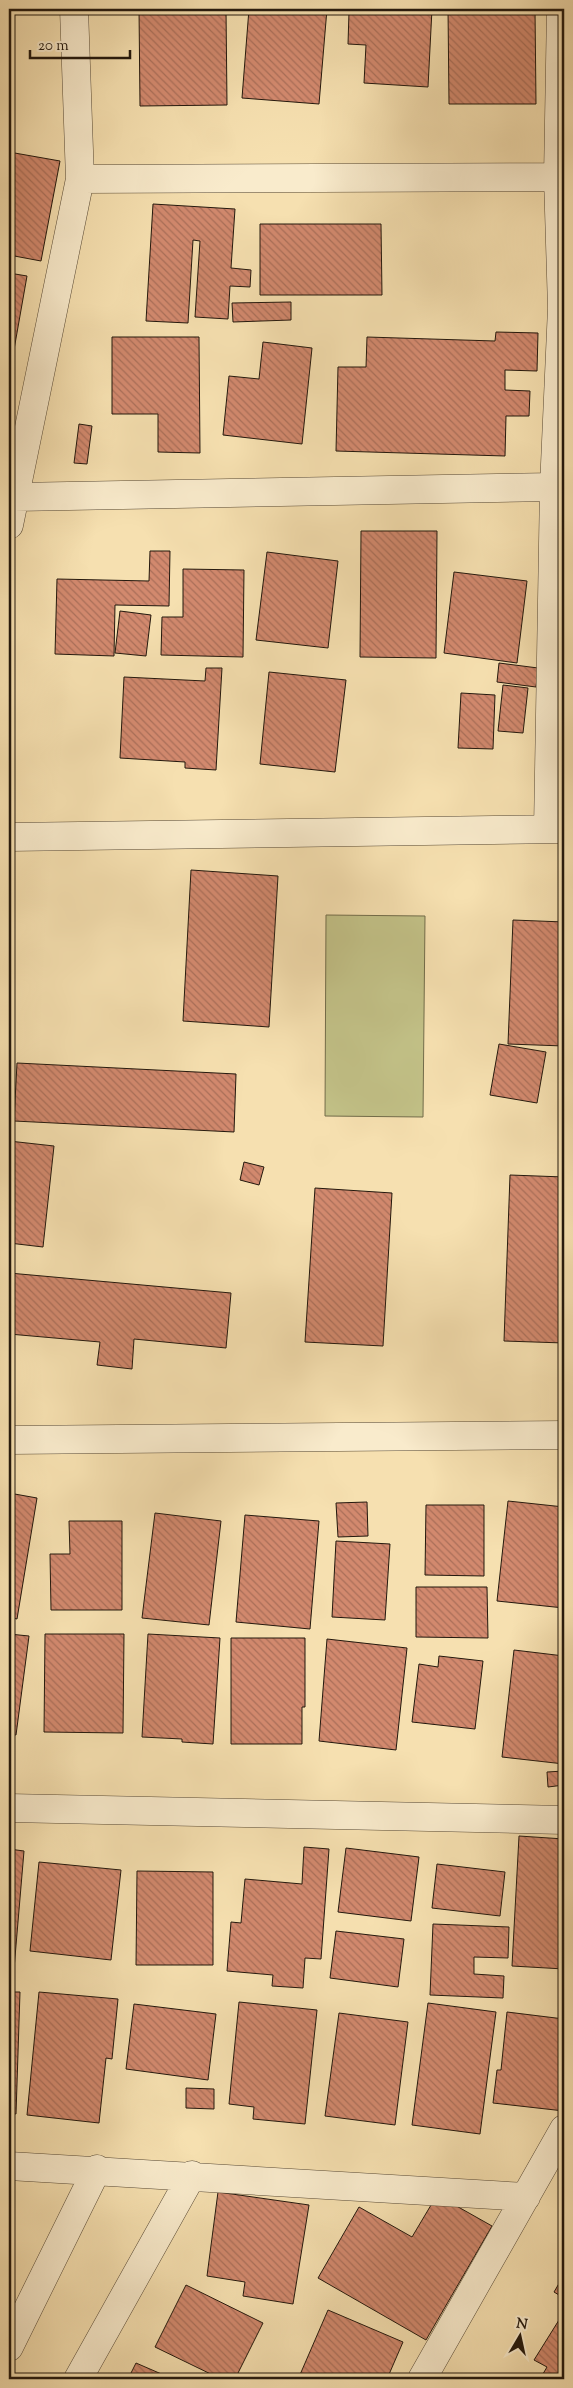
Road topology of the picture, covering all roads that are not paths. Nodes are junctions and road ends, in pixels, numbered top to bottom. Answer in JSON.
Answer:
{"nodes":[{"id":1,"x":74,"y":9,"type":"edge"},
{"id":2,"x":561,"y":9,"type":"edge"},
{"id":3,"x":558,"y":177,"type":"junction"},
{"id":4,"x":80,"y":179,"type":"junction"},
{"id":5,"x":563,"y":308,"type":"edge"},
{"id":6,"x":554,"y":487,"type":"junction"},
{"id":7,"x":15,"y":497,"type":"junction"},
{"id":8,"x":9,"y":525,"type":"edge"},
{"id":9,"x":556,"y":829,"type":"edge"},
{"id":10,"x":9,"y":836,"type":"edge"},
{"id":11,"x":564,"y":1435,"type":"edge"},
{"id":12,"x":9,"y":1440,"type":"edge"},
{"id":13,"x":9,"y":1808,"type":"edge"},
{"id":14,"x":564,"y":1820,"type":"edge"},
{"id":15,"x":564,"y":2129,"type":"edge"},
{"id":16,"x":9,"y":2166,"type":"edge"},
{"id":17,"x":97,"y":2169,"type":"junction"},
{"id":18,"x":192,"y":2175,"type":"junction"},
{"id":19,"x":526,"y":2197,"type":"junction"},
{"id":20,"x":9,"y":2347,"type":"edge"},
{"id":21,"x":78,"y":2379,"type":"edge"},
{"id":22,"x":422,"y":2379,"type":"edge"}],
"edges":[{"from":1,"to":4,"type":"street"},
{"from":2,"to":3,"type":"street"},
{"from":3,"to":4,"type":"street"},
{"from":3,"to":5,"type":"street"},
{"from":4,"to":7,"type":"street"},
{"from":5,"to":6,"type":"street"},
{"from":6,"to":7,"type":"street"},
{"from":6,"to":9,"type":"street"},
{"from":7,"to":8,"type":"street"},
{"from":9,"to":10,"type":"street"},
{"from":11,"to":12,"type":"street"},
{"from":13,"to":14,"type":"street"},
{"from":15,"to":19,"type":"street"},
{"from":16,"to":17,"type":"street"},
{"from":17,"to":18,"type":"street"},
{"from":17,"to":20,"type":"street"},
{"from":18,"to":19,"type":"street"},
{"from":18,"to":21,"type":"street"},
{"from":19,"to":22,"type":"street"}]}
